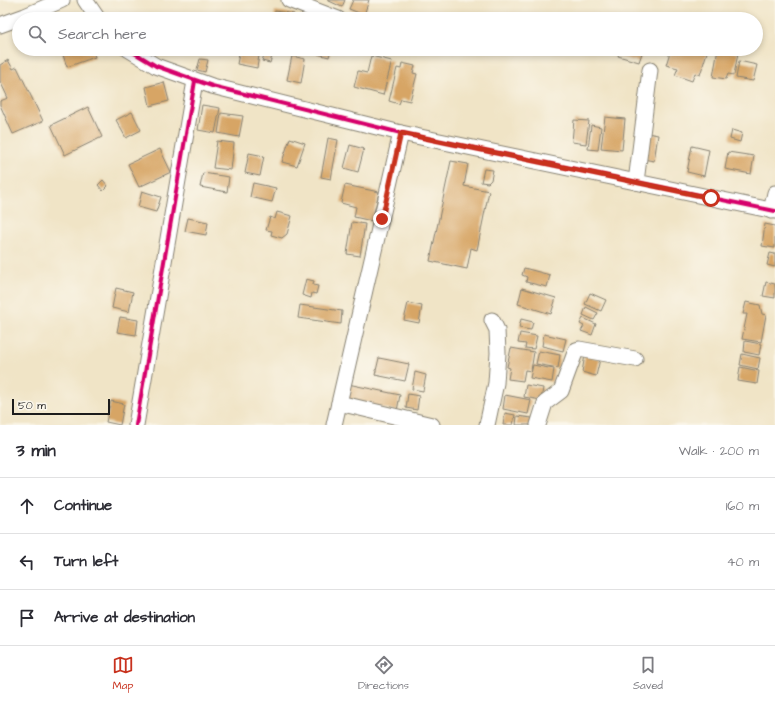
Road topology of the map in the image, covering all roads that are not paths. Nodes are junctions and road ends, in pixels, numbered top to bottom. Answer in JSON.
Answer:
{"nodes":[{"id":1,"x":62,"y":0,"type":"edge"},
{"id":2,"x":85,"y":0,"type":"edge"},
{"id":3,"x":289,"y":0,"type":"edge"},
{"id":4,"x":34,"y":12,"type":"edge"},
{"id":5,"x":93,"y":12,"type":"edge"},
{"id":6,"x":320,"y":12,"type":"edge"},
{"id":7,"x":12,"y":21,"type":"edge"},
{"id":8,"x":0,"y":25,"type":"edge"},
{"id":9,"x":140,"y":56,"type":"edge"},
{"id":10,"x":650,"y":70,"type":"dead end"},
{"id":11,"x":195,"y":81,"type":"junction"},
{"id":12,"x":401,"y":133,"type":"junction"},
{"id":13,"x":636,"y":182,"type":"junction"},
{"id":14,"x":775,"y":193,"type":"edge"},
{"id":15,"x":773,"y":211,"type":"edge"},
{"id":16,"x":492,"y":320,"type":"dead end"},
{"id":17,"x":636,"y":360,"type":"dead end"},
{"id":18,"x":339,"y":403,"type":"junction"},
{"id":19,"x":136,"y":425,"type":"edge"},
{"id":20,"x":334,"y":425,"type":"edge"},
{"id":21,"x":432,"y":425,"type":"edge"},
{"id":22,"x":488,"y":425,"type":"edge"},
{"id":23,"x":538,"y":425,"type":"edge"}],
"edges":[{"from":1,"to":4,"type":"street"},
{"from":2,"to":5,"type":"street"},
{"from":3,"to":6,"type":"street"},
{"from":7,"to":8,"type":"street"},
{"from":9,"to":11,"type":"street"},
{"from":10,"to":13,"type":"street"},
{"from":11,"to":12,"type":"street"},
{"from":11,"to":19,"type":"street"},
{"from":12,"to":13,"type":"street"},
{"from":12,"to":18,"type":"street"},
{"from":13,"to":15,"type":"street"},
{"from":14,"to":15,"type":"street"},
{"from":16,"to":22,"type":"street"},
{"from":17,"to":23,"type":"street"},
{"from":18,"to":20,"type":"street"},
{"from":18,"to":21,"type":"street"}]}
